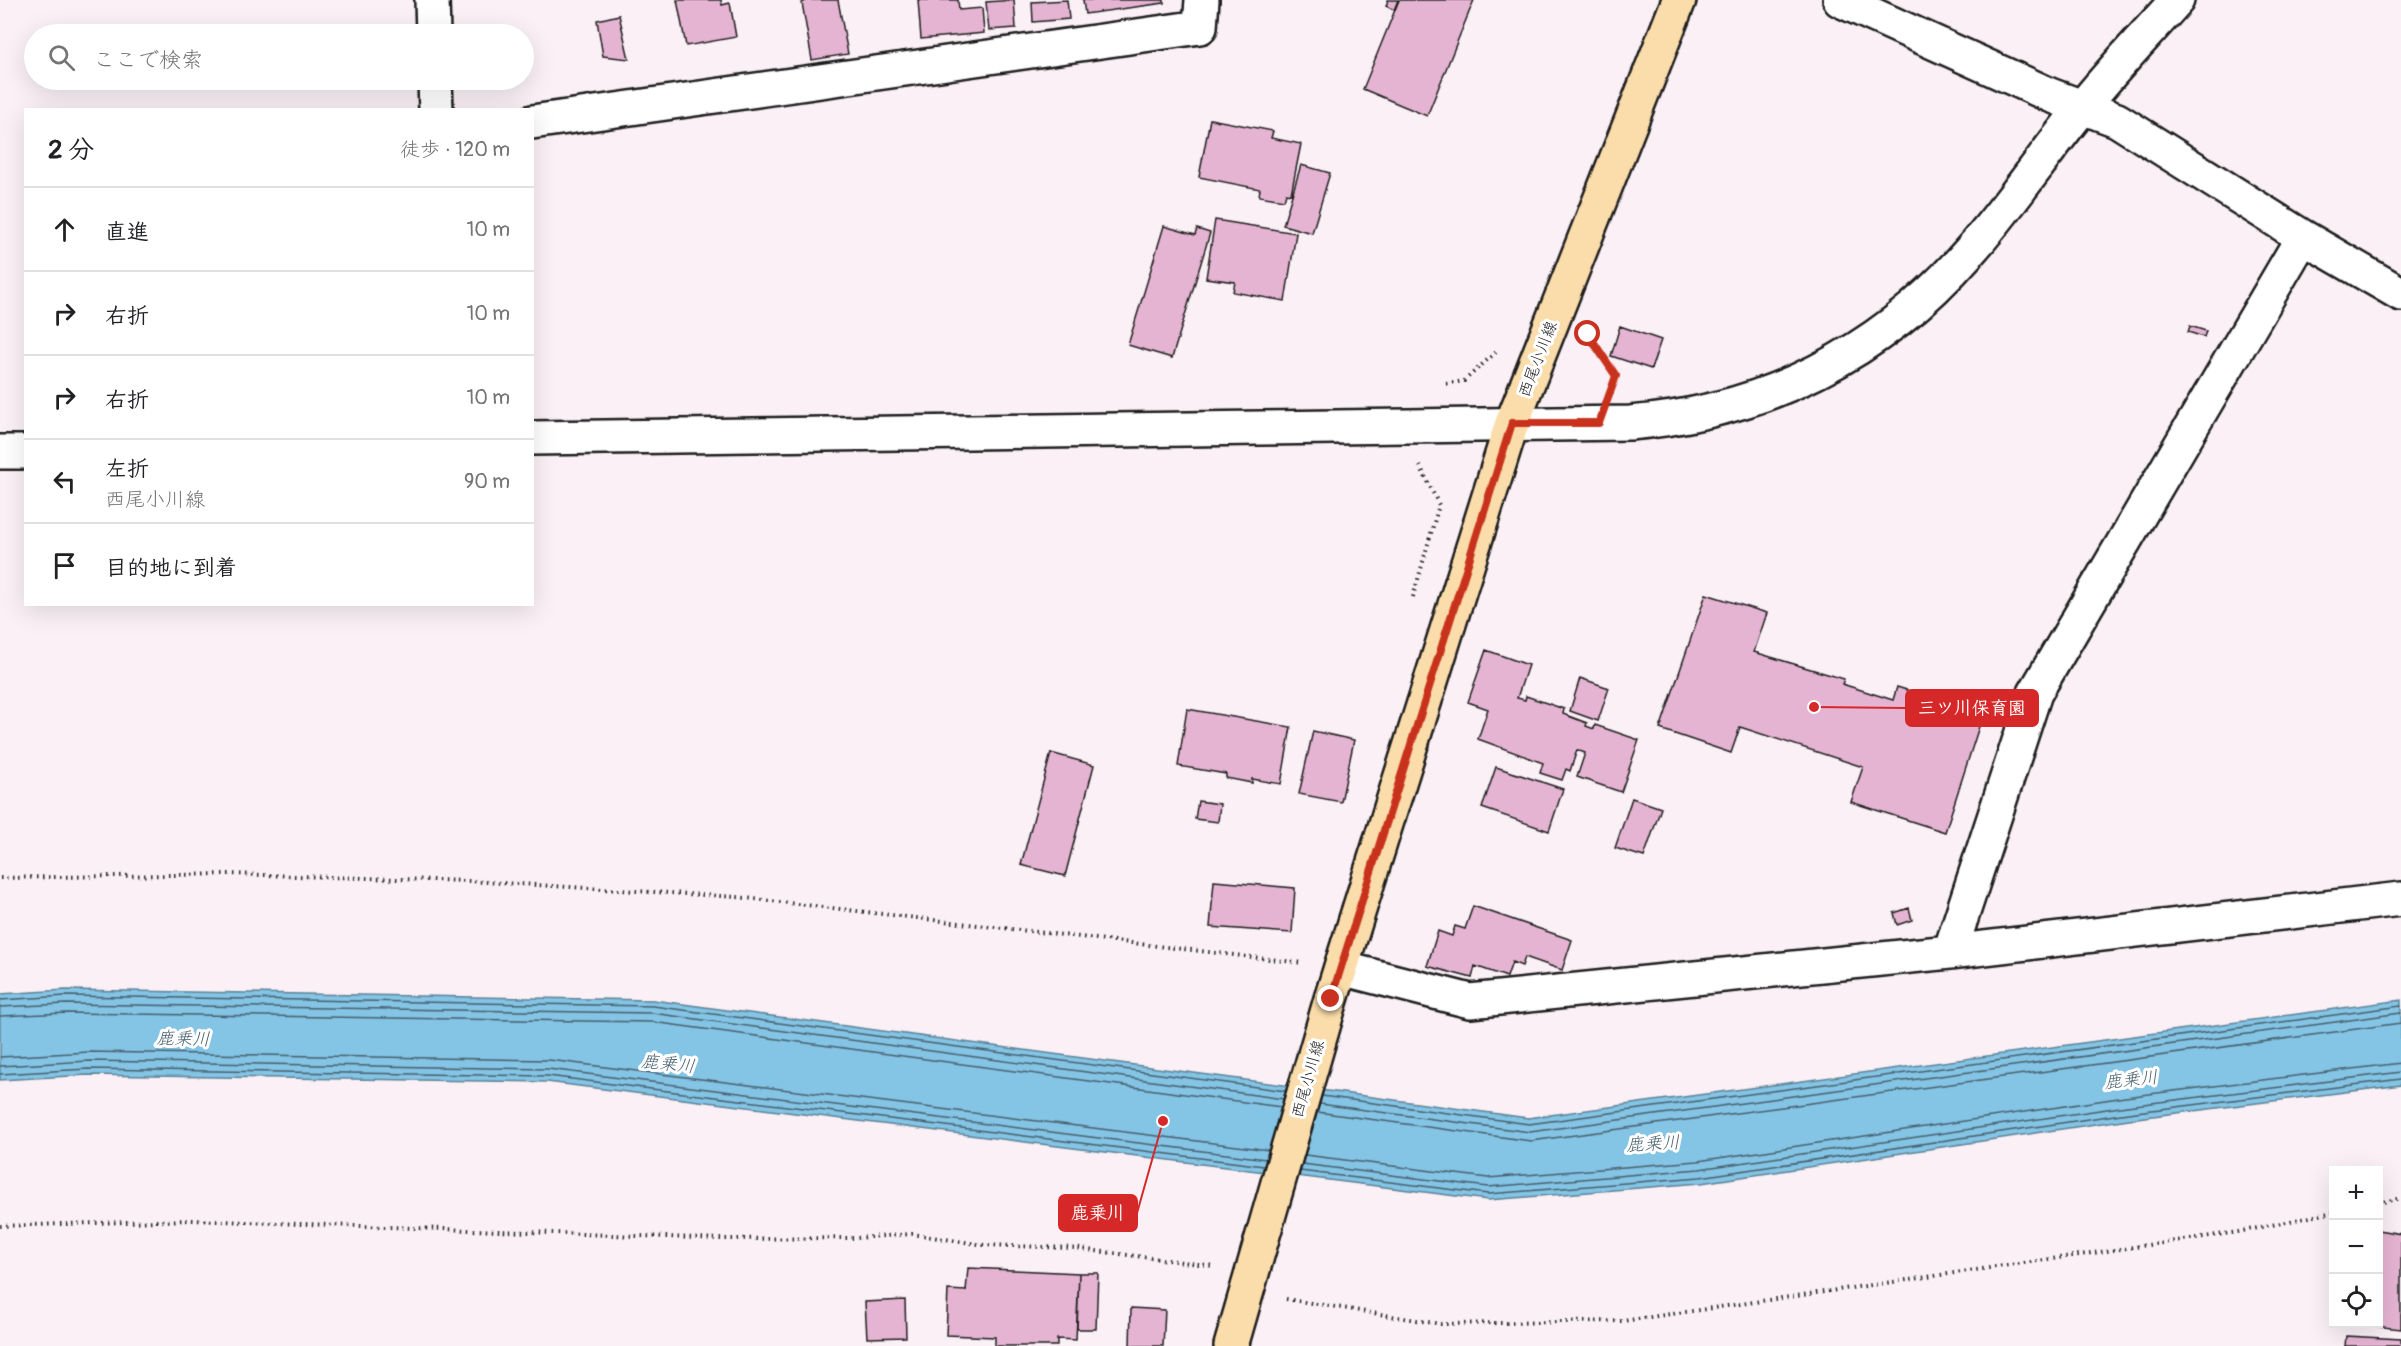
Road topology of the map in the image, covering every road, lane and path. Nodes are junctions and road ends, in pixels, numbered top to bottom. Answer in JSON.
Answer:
{"nodes":[{"id":1,"x":432,"y":0,"type":"edge"},
{"id":2,"x":1202,"y":0,"type":"edge"},
{"id":3,"x":1679,"y":0,"type":"edge"},
{"id":4,"x":1840,"y":0,"type":"edge"},
{"id":5,"x":2177,"y":0,"type":"edge"},
{"id":6,"x":433,"y":24,"type":"edge"},
{"id":7,"x":435,"y":90,"type":"edge"},
{"id":8,"x":2082,"y":107,"type":"junction"},
{"id":9,"x":436,"y":108,"type":"edge"},
{"id":10,"x":534,"y":122,"type":"edge"},
{"id":11,"x":2303,"y":237,"type":"junction"},
{"id":12,"x":2401,"y":294,"type":"edge"},
{"id":13,"x":1593,"y":322,"type":"dead end"},
{"id":14,"x":1512,"y":423,"type":"junction"},
{"id":15,"x":1599,"y":423,"type":"junction"},
{"id":16,"x":534,"y":438,"type":"edge"},
{"id":17,"x":0,"y":452,"type":"edge"},
{"id":18,"x":24,"y":452,"type":"edge"},
{"id":19,"x":0,"y":878,"type":"edge"},
{"id":20,"x":2401,"y":899,"type":"edge"},
{"id":21,"x":1950,"y":952,"type":"junction"},
{"id":22,"x":1341,"y":968,"type":"junction"},
{"id":23,"x":2401,"y":1198,"type":"edge"},
{"id":24,"x":2383,"y":1202,"type":"edge"},
{"id":25,"x":2329,"y":1213,"type":"edge"},
{"id":26,"x":0,"y":1226,"type":"edge"},
{"id":27,"x":1252,"y":1274,"type":"junction"},
{"id":28,"x":1231,"y":1346,"type":"edge"}],
"edges":[{"from":1,"to":6,"type":"street"},
{"from":2,"to":10,"type":"street"},
{"from":3,"to":14,"type":"main road","name":"西尾小川線"},
{"from":4,"to":8,"type":"street"},
{"from":5,"to":8,"type":"street"},
{"from":7,"to":9,"type":"street"},
{"from":8,"to":11,"type":"street"},
{"from":8,"to":15,"type":"street"},
{"from":11,"to":12,"type":"street"},
{"from":11,"to":21,"type":"street"},
{"from":13,"to":15,"type":"path"},
{"from":14,"to":15,"type":"street"},
{"from":14,"to":16,"type":"street"},
{"from":14,"to":22,"type":"main road","name":"西尾小川線"},
{"from":17,"to":18,"type":"street"},
{"from":19,"to":22,"type":"path"},
{"from":20,"to":21,"type":"street"},
{"from":21,"to":22,"type":"street"},
{"from":22,"to":27,"type":"main road","name":"西尾小川線"},
{"from":23,"to":24,"type":"path"},
{"from":25,"to":27,"type":"path"},
{"from":26,"to":27,"type":"path"},
{"from":27,"to":28,"type":"main road","name":"西尾小川線"}]}
